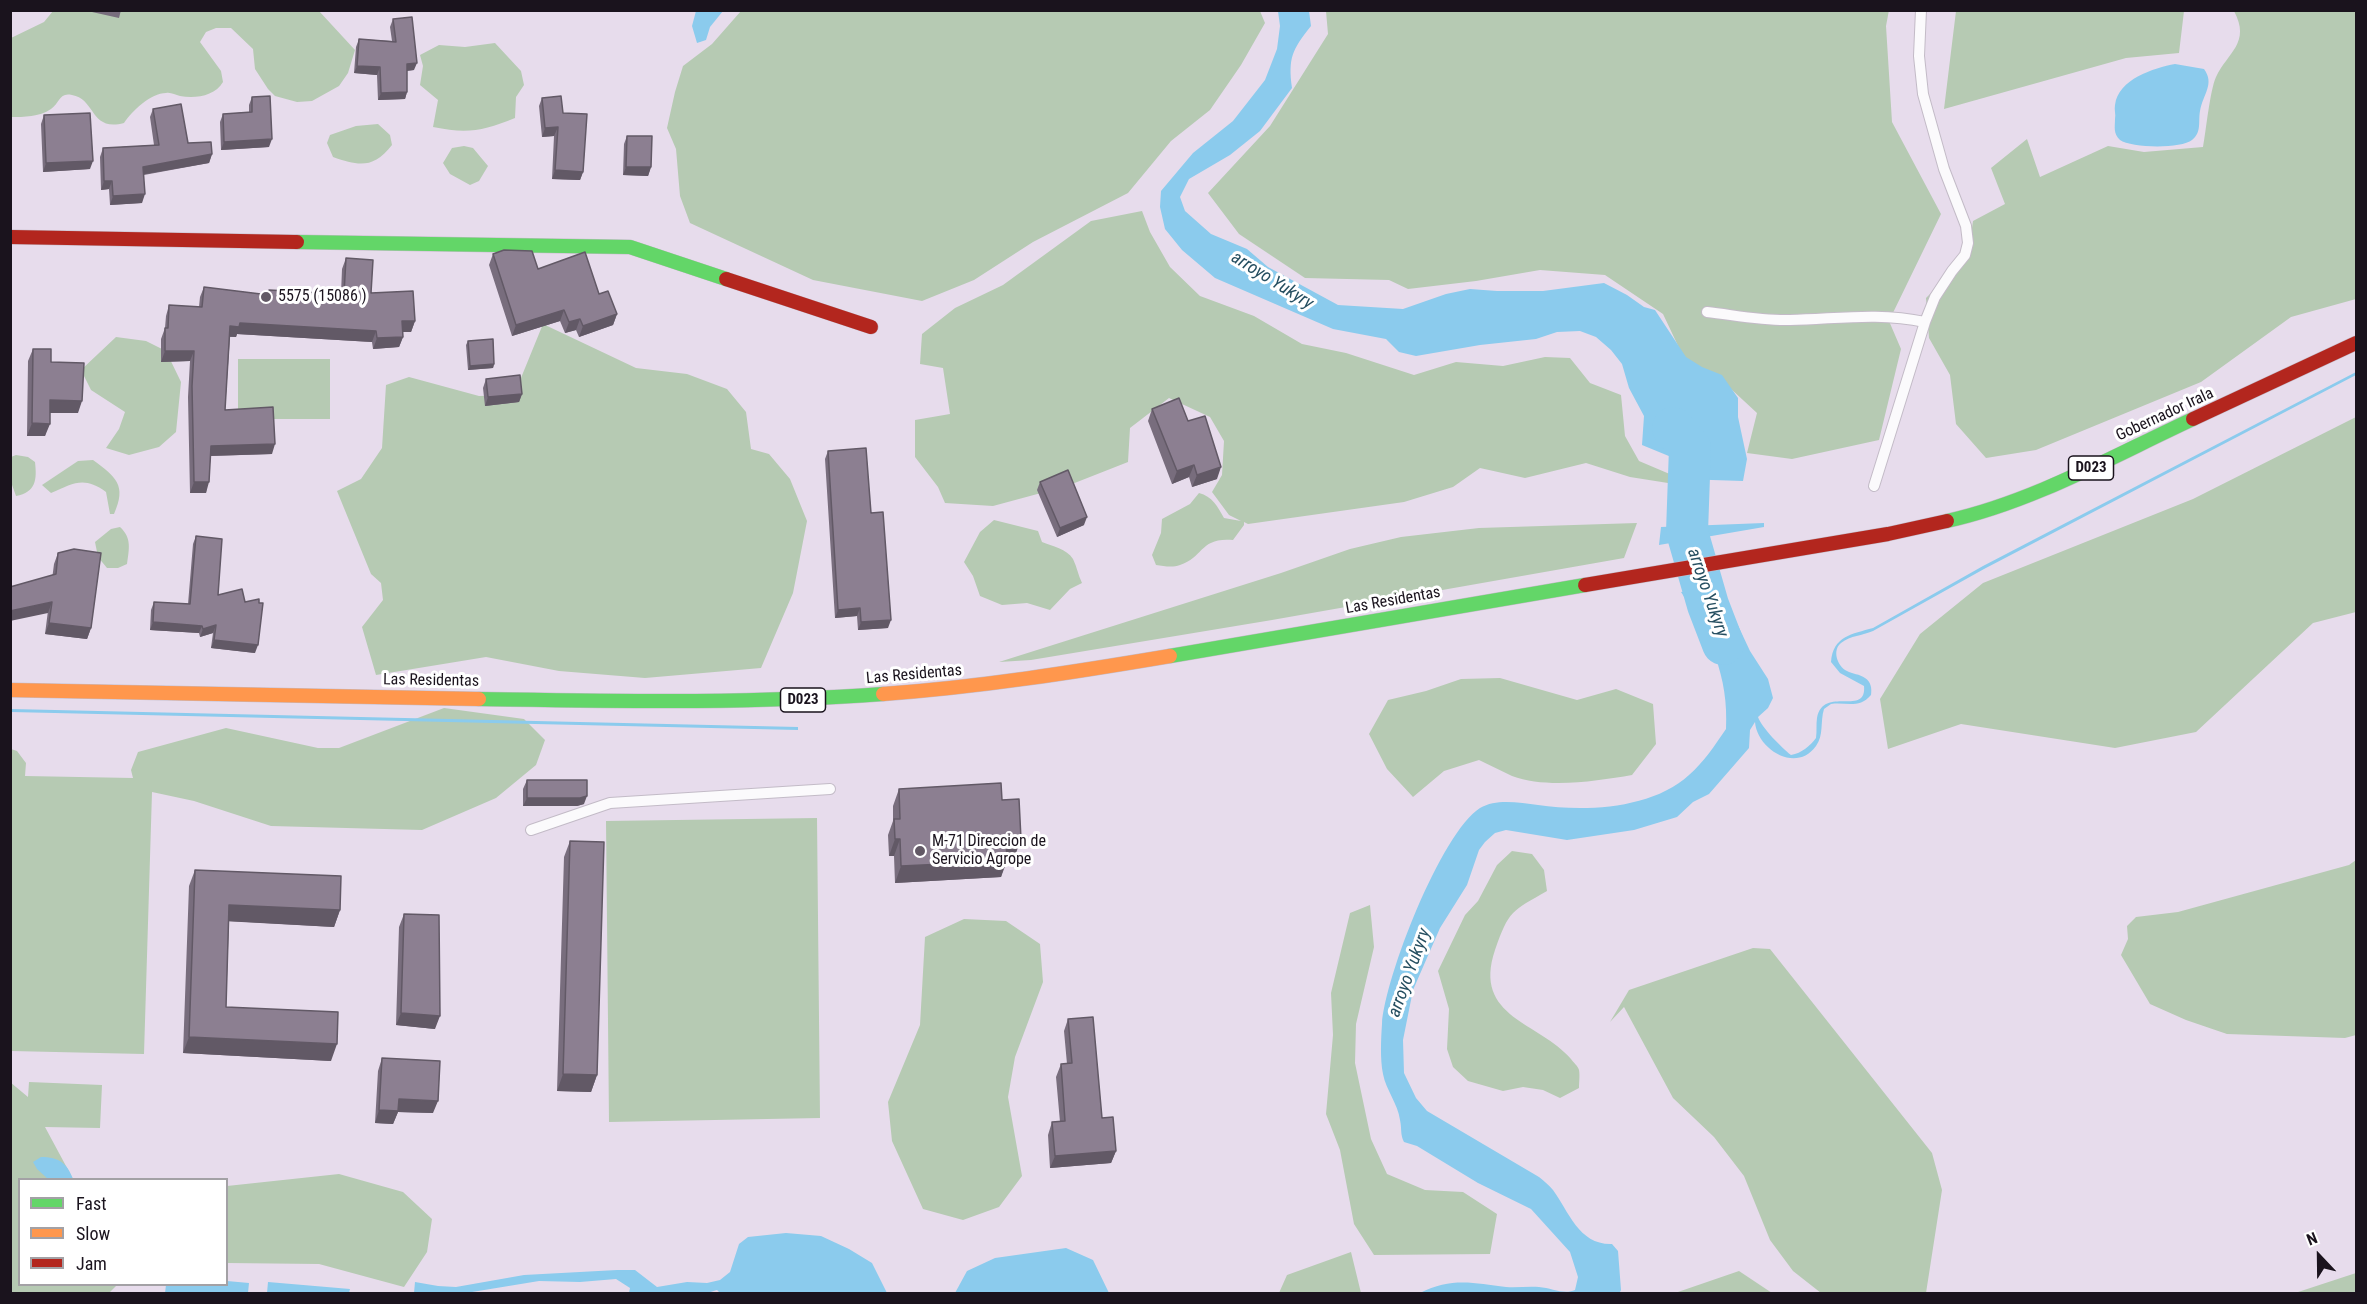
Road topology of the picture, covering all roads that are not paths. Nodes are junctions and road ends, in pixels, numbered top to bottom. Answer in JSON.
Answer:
{"nodes":[{"id":1,"x":1921,"y":10,"type":"edge"},
{"id":2,"x":10,"y":237,"type":"edge"},
{"id":3,"x":1707,"y":312,"type":"dead end"},
{"id":4,"x":1925,"y":322,"type":"junction"},
{"id":5,"x":871,"y":327,"type":"dead end"},
{"id":6,"x":2356,"y":343,"type":"edge"},
{"id":7,"x":1874,"y":486,"type":"dead end"},
{"id":8,"x":1810,"y":545,"type":"joint"},
{"id":9,"x":10,"y":690,"type":"edge"},
{"id":10,"x":830,"y":789,"type":"dead end"},
{"id":11,"x":531,"y":830,"type":"dead end"}],
"edges":[{"from":1,"to":4,"type":"lane"},
{"from":2,"to":5,"type":"main road"},
{"from":3,"to":4,"type":"lane"},
{"from":4,"to":7,"type":"lane"},
{"from":6,"to":8,"type":"main road","name":"Gobernador Irala","number":"D023"},
{"from":8,"to":9,"type":"main road","name":"Las Residentas","number":"D023"},
{"from":10,"to":11,"type":"lane"}]}
